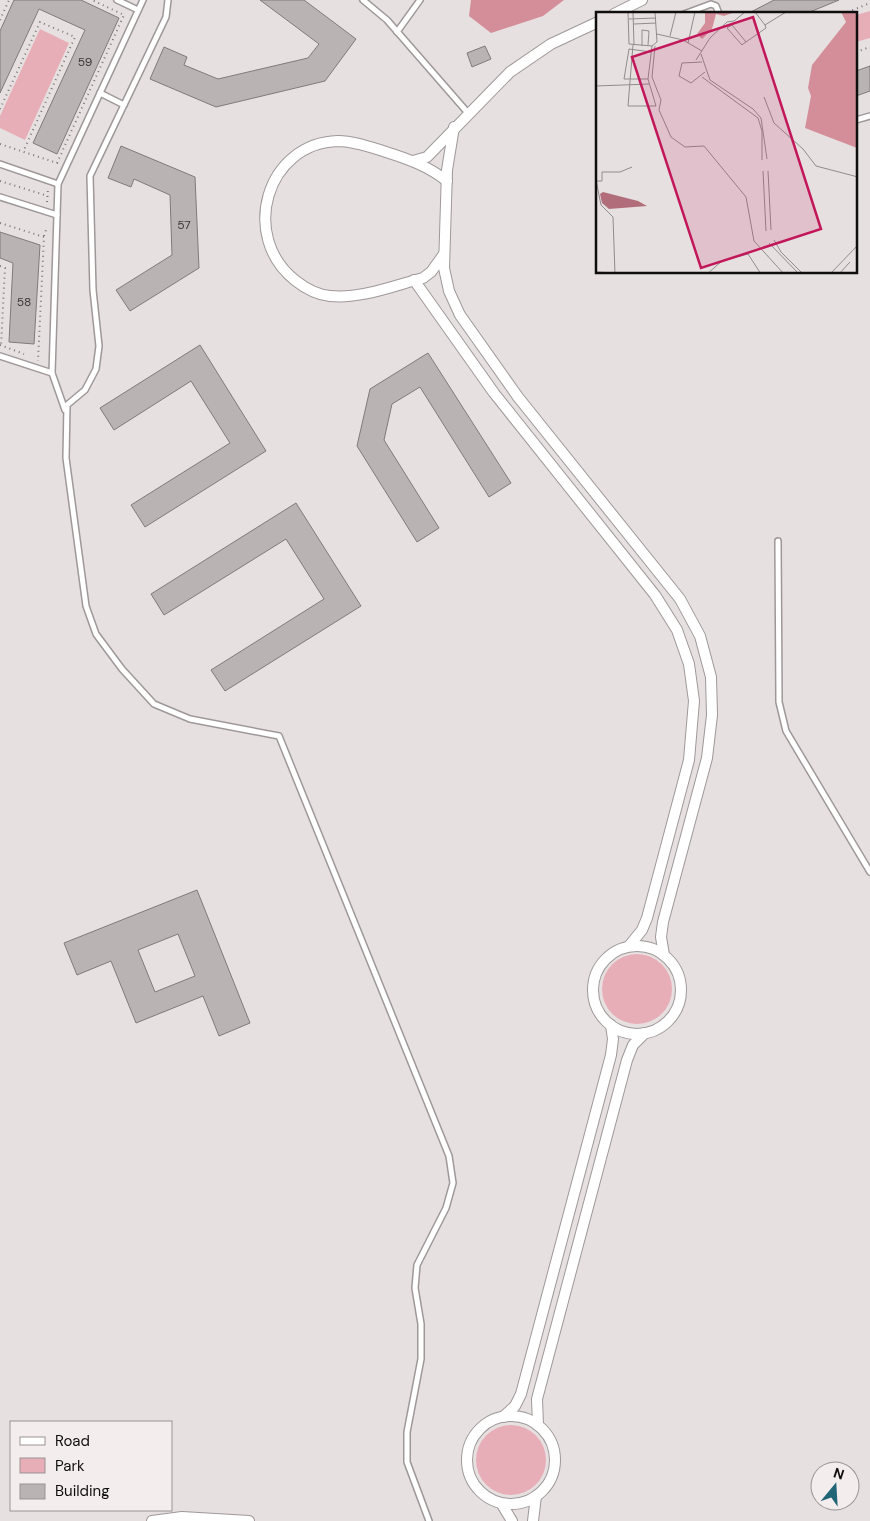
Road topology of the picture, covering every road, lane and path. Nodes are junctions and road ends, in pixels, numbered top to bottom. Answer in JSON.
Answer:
{"nodes":[{"id":1,"x":9,"y":0,"type":"edge"},
{"id":2,"x":92,"y":0,"type":"edge"},
{"id":3,"x":117,"y":0,"type":"edge"},
{"id":4,"x":142,"y":0,"type":"edge"},
{"id":5,"x":168,"y":0,"type":"edge"},
{"id":6,"x":363,"y":0,"type":"edge"},
{"id":7,"x":420,"y":0,"type":"edge"},
{"id":8,"x":642,"y":0,"type":"edge"},
{"id":9,"x":870,"y":3,"type":"edge"},
{"id":10,"x":138,"y":10,"type":"junction"},
{"id":11,"x":618,"y":12,"type":"edge"},
{"id":12,"x":690,"y":12,"type":"edge"},
{"id":13,"x":718,"y":12,"type":"edge"},
{"id":14,"x":848,"y":12,"type":"edge"},
{"id":15,"x":0,"y":20,"type":"edge"},
{"id":16,"x":596,"y":23,"type":"edge"},
{"id":17,"x":397,"y":32,"type":"junction"},
{"id":18,"x":870,"y":47,"type":"edge"},
{"id":19,"x":858,"y":51,"type":"edge"},
{"id":20,"x":100,"y":93,"type":"junction"},
{"id":21,"x":124,"y":104,"type":"junction"},
{"id":22,"x":0,"y":109,"type":"edge"},
{"id":23,"x":468,"y":113,"type":"junction"},
{"id":24,"x":454,"y":127,"type":"junction"},
{"id":25,"x":0,"y":144,"type":"edge"},
{"id":26,"x":23,"y":152,"type":"junction"},
{"id":27,"x":412,"y":161,"type":"junction"},
{"id":28,"x":0,"y":164,"type":"edge"},
{"id":29,"x":0,"y":180,"type":"edge"},
{"id":30,"x":447,"y":181,"type":"junction"},
{"id":31,"x":58,"y":184,"type":"junction"},
{"id":32,"x":0,"y":197,"type":"edge"},
{"id":33,"x":58,"y":198,"type":"junction"},
{"id":34,"x":57,"y":215,"type":"junction"},
{"id":35,"x":0,"y":222,"type":"edge"},
{"id":36,"x":444,"y":254,"type":"junction"},
{"id":37,"x":0,"y":266,"type":"edge"},
{"id":38,"x":414,"y":280,"type":"junction"},
{"id":39,"x":1,"y":345,"type":"edge"},
{"id":40,"x":29,"y":355,"type":"dead end"},
{"id":41,"x":0,"y":356,"type":"edge"},
{"id":42,"x":38,"y":368,"type":"junction"},
{"id":43,"x":52,"y":373,"type":"junction"},
{"id":44,"x":66,"y":415,"type":"junction"},
{"id":45,"x":778,"y":541,"type":"dead end"},
{"id":46,"x":870,"y":872,"type":"edge"},
{"id":47,"x":629,"y":946,"type":"junction"},
{"id":48,"x":664,"y":955,"type":"junction"},
{"id":49,"x":610,"y":1025,"type":"junction"},
{"id":50,"x":645,"y":1033,"type":"junction"},
{"id":51,"x":503,"y":1417,"type":"junction"},
{"id":52,"x":538,"y":1425,"type":"junction"},
{"id":53,"x":536,"y":1496,"type":"junction"},
{"id":54,"x":501,"y":1503,"type":"junction"},
{"id":55,"x":152,"y":1521,"type":"edge"},
{"id":56,"x":249,"y":1521,"type":"edge"},
{"id":57,"x":429,"y":1521,"type":"edge"},
{"id":58,"x":512,"y":1521,"type":"edge"},
{"id":59,"x":533,"y":1521,"type":"edge"}],
"edges":[{"from":1,"to":15,"type":"path"},
{"from":2,"to":26,"type":"path"},
{"from":3,"to":10,"type":"lane"},
{"from":4,"to":10,"type":"lane"},
{"from":5,"to":21,"type":"lane"},
{"from":6,"to":17,"type":"lane"},
{"from":7,"to":17,"type":"lane"},
{"from":8,"to":11,"type":"street"},
{"from":9,"to":14,"type":"path"},
{"from":10,"to":20,"type":"lane"},
{"from":12,"to":13,"type":"lane"},
{"from":16,"to":23,"type":"street"},
{"from":17,"to":23,"type":"lane"},
{"from":18,"to":19,"type":"path"},
{"from":20,"to":21,"type":"lane"},
{"from":20,"to":31,"type":"lane"},
{"from":21,"to":44,"type":"lane"},
{"from":22,"to":26,"type":"path"},
{"from":23,"to":24,"type":"street"},
{"from":24,"to":27,"type":"street"},
{"from":24,"to":30,"type":"street"},
{"from":25,"to":26,"type":"path"},
{"from":27,"to":30,"type":"street"},
{"from":27,"to":38,"type":"street"},
{"from":28,"to":31,"type":"lane"},
{"from":29,"to":33,"type":"path"},
{"from":30,"to":36,"type":"street"},
{"from":31,"to":33,"type":"lane"},
{"from":32,"to":34,"type":"lane"},
{"from":33,"to":34,"type":"lane"},
{"from":34,"to":43,"type":"lane"},
{"from":35,"to":42,"type":"path"},
{"from":36,"to":38,"type":"street"},
{"from":36,"to":48,"type":"street"},
{"from":37,"to":39,"type":"path"},
{"from":38,"to":47,"type":"street"},
{"from":39,"to":40,"type":"path"},
{"from":41,"to":42,"type":"lane"},
{"from":42,"to":43,"type":"lane"},
{"from":43,"to":44,"type":"lane"},
{"from":44,"to":57,"type":"lane"},
{"from":45,"to":46,"type":"lane"},
{"from":47,"to":48,"type":"street"},
{"from":47,"to":49,"type":"street"},
{"from":48,"to":50,"type":"street"},
{"from":49,"to":50,"type":"street"},
{"from":49,"to":51,"type":"street"},
{"from":50,"to":52,"type":"street"},
{"from":51,"to":52,"type":"street"},
{"from":51,"to":54,"type":"street"},
{"from":52,"to":53,"type":"street"},
{"from":53,"to":54,"type":"street"},
{"from":53,"to":59,"type":"street"},
{"from":54,"to":58,"type":"street"},
{"from":55,"to":56,"type":"street"}]}
